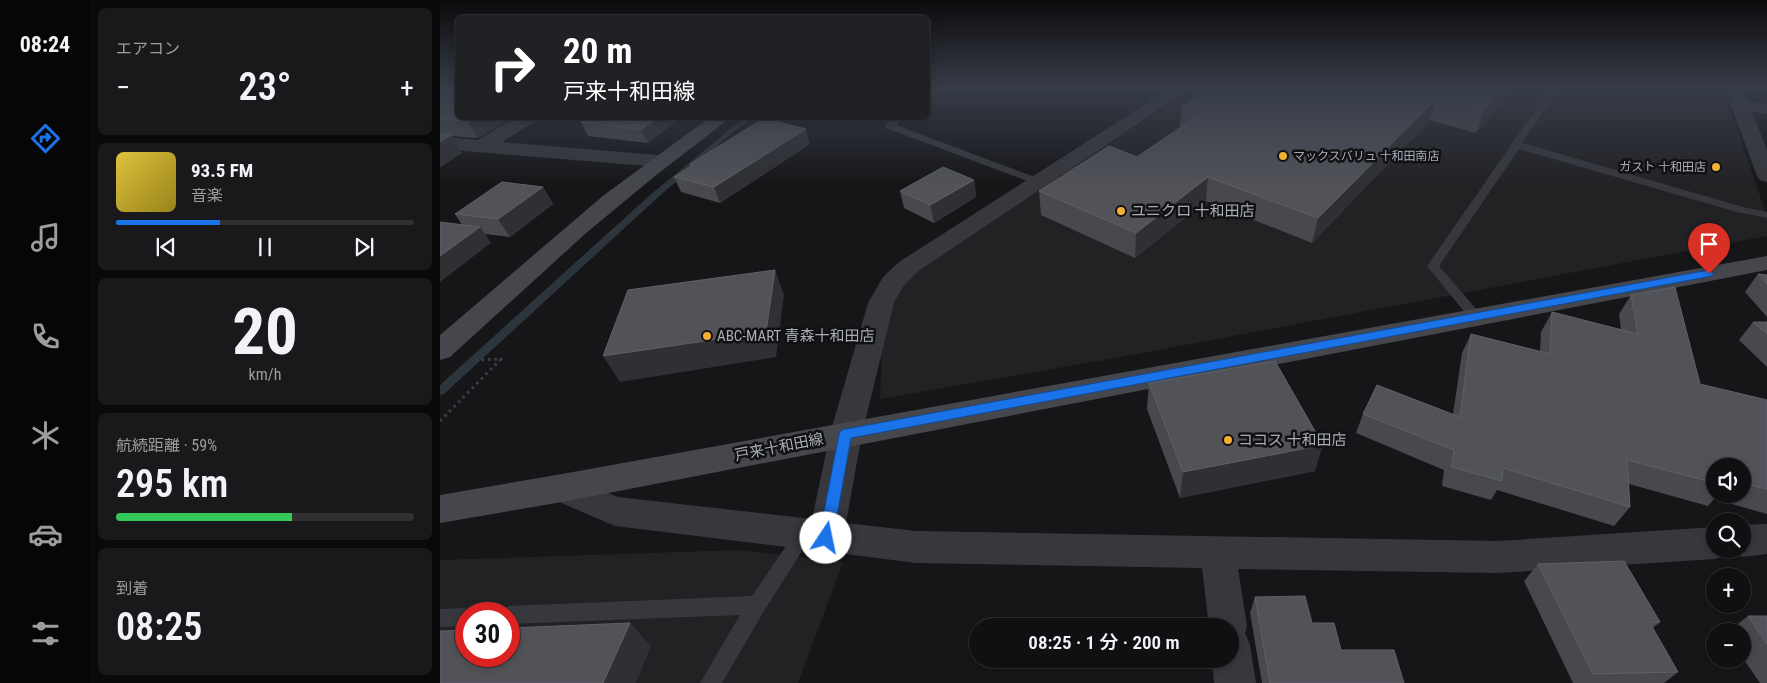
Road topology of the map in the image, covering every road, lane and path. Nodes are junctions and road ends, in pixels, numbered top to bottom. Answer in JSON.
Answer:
{"nodes":[{"id":1,"x":522,"y":121,"type":"edge"},
{"id":2,"x":718,"y":121,"type":"edge"},
{"id":3,"x":895,"y":121,"type":"edge"},
{"id":4,"x":1134,"y":121,"type":"edge"},
{"id":5,"x":1534,"y":121,"type":"edge"},
{"id":6,"x":1746,"y":121,"type":"edge"},
{"id":7,"x":440,"y":143,"type":"edge"},
{"id":8,"x":1517,"y":145,"type":"junction"},
{"id":9,"x":482,"y":146,"type":"junction"},
{"id":10,"x":659,"y":161,"type":"junction"},
{"id":11,"x":1767,"y":176,"type":"edge"},
{"id":12,"x":1039,"y":182,"type":"junction"},
{"id":13,"x":1767,"y":215,"type":"edge"},
{"id":14,"x":1767,"y":263,"type":"edge"},
{"id":15,"x":1476,"y":317,"type":"junction"},
{"id":16,"x":440,"y":350,"type":"edge"},
{"id":17,"x":468,"y":360,"type":"dead end"},
{"id":18,"x":440,"y":421,"type":"edge"},
{"id":19,"x":846,"y":434,"type":"junction"},
{"id":20,"x":562,"y":488,"type":"junction"},
{"id":21,"x":440,"y":509,"type":"edge"},
{"id":22,"x":814,"y":537,"type":"junction"},
{"id":23,"x":1767,"y":539,"type":"edge"},
{"id":24,"x":1751,"y":540,"type":"edge"},
{"id":25,"x":1706,"y":544,"type":"edge"},
{"id":26,"x":1218,"y":552,"type":"junction"},
{"id":27,"x":758,"y":605,"type":"junction"},
{"id":28,"x":520,"y":615,"type":"edge"},
{"id":29,"x":455,"y":617,"type":"edge"},
{"id":30,"x":440,"y":618,"type":"edge"},
{"id":31,"x":1227,"y":618,"type":"edge"},
{"id":32,"x":1233,"y":668,"type":"edge"},
{"id":33,"x":710,"y":683,"type":"edge"},
{"id":34,"x":1235,"y":683,"type":"edge"}],
"edges":[{"from":1,"to":9,"type":"street"},
{"from":2,"to":10,"type":"main road"},
{"from":3,"to":12,"type":"lane"},
{"from":4,"to":12,"type":"street"},
{"from":5,"to":8,"type":"lane"},
{"from":6,"to":11,"type":"street"},
{"from":7,"to":9,"type":"street"},
{"from":8,"to":13,"type":"lane"},
{"from":8,"to":15,"type":"lane"},
{"from":9,"to":10,"type":"street"},
{"from":10,"to":16,"type":"main road"},
{"from":12,"to":19,"type":"street"},
{"from":14,"to":15,"type":"main road","name":"戸来十和田線"},
{"from":15,"to":19,"type":"main road","name":"戸来十和田線"},
{"from":17,"to":18,"type":"path"},
{"from":19,"to":20,"type":"main road","name":"戸来十和田線"},
{"from":19,"to":22,"type":"street"},
{"from":20,"to":21,"type":"main road","name":"戸来十和田線"},
{"from":20,"to":22,"type":"street"},
{"from":22,"to":26,"type":"street"},
{"from":22,"to":27,"type":"lane"},
{"from":23,"to":24,"type":"street"},
{"from":25,"to":26,"type":"street"},
{"from":26,"to":31,"type":"street"},
{"from":27,"to":28,"type":"lane"},
{"from":27,"to":33,"type":"lane"},
{"from":29,"to":30,"type":"lane"},
{"from":32,"to":34,"type":"street"}]}
